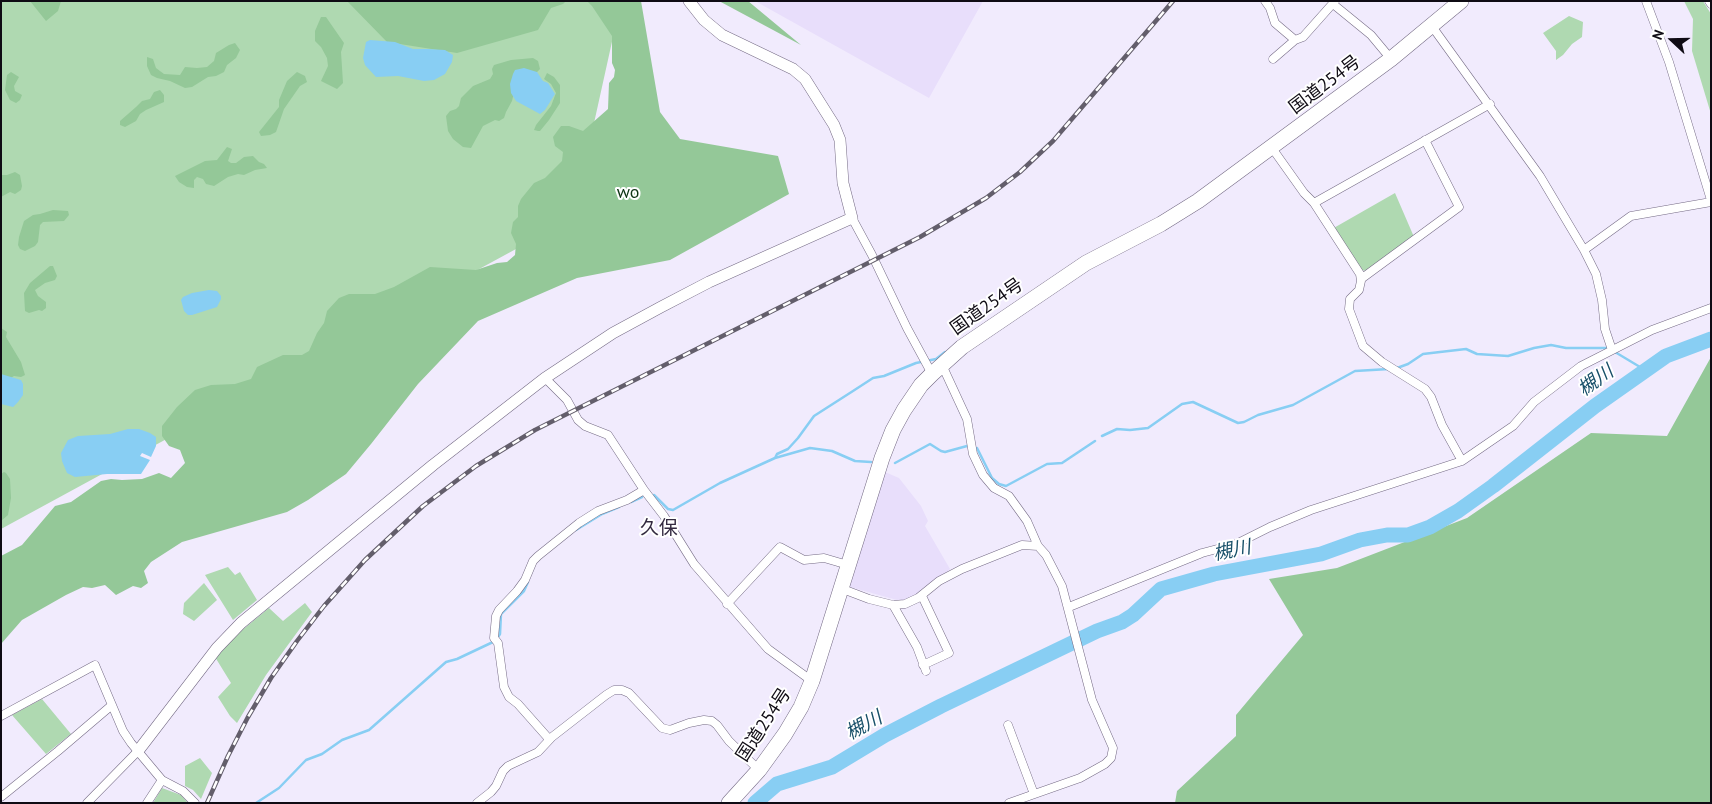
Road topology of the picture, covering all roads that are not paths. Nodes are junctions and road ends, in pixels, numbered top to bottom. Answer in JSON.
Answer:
{"nodes":[{"id":1,"x":689,"y":1,"type":"edge"},
{"id":2,"x":1265,"y":1,"type":"edge"},
{"id":3,"x":1462,"y":1,"type":"edge"},
{"id":4,"x":1646,"y":1,"type":"edge"},
{"id":5,"x":1334,"y":3,"type":"edge"},
{"id":6,"x":1431,"y":25,"type":"junction"},
{"id":7,"x":1295,"y":40,"type":"junction"},
{"id":8,"x":1273,"y":59,"type":"dead end"},
{"id":9,"x":1392,"y":59,"type":"junction"},
{"id":10,"x":1490,"y":104,"type":"junction"},
{"id":11,"x":1425,"y":140,"type":"junction"},
{"id":12,"x":1272,"y":148,"type":"junction"},
{"id":13,"x":1711,"y":201,"type":"edge"},
{"id":14,"x":1314,"y":203,"type":"junction"},
{"id":15,"x":852,"y":218,"type":"junction"},
{"id":16,"x":1584,"y":250,"type":"junction"},
{"id":17,"x":1361,"y":279,"type":"junction"},
{"id":18,"x":1711,"y":308,"type":"edge"},
{"id":19,"x":1612,"y":350,"type":"junction"},
{"id":20,"x":937,"y":369,"type":"junction"},
{"id":21,"x":544,"y":378,"type":"junction"},
{"id":22,"x":1462,"y":461,"type":"junction"},
{"id":23,"x":644,"y":490,"type":"junction"},
{"id":24,"x":1038,"y":546,"type":"junction"},
{"id":25,"x":848,"y":565,"type":"junction"},
{"id":26,"x":840,"y":588,"type":"junction"},
{"id":27,"x":922,"y":596,"type":"junction"},
{"id":28,"x":728,"y":604,"type":"junction"},
{"id":29,"x":893,"y":605,"type":"junction"},
{"id":30,"x":1069,"y":607,"type":"junction"},
{"id":31,"x":812,"y":681,"type":"junction"},
{"id":32,"x":112,"y":705,"type":"junction"},
{"id":33,"x":1,"y":716,"type":"edge"},
{"id":34,"x":1008,"y":725,"type":"dead end"},
{"id":35,"x":550,"y":740,"type":"junction"},
{"id":36,"x":138,"y":751,"type":"junction"},
{"id":37,"x":759,"y":770,"type":"junction"},
{"id":38,"x":162,"y":780,"type":"junction"},
{"id":39,"x":1034,"y":794,"type":"junction"},
{"id":40,"x":1,"y":797,"type":"edge"},
{"id":41,"x":489,"y":799,"type":"edge"},
{"id":42,"x":87,"y":803,"type":"edge"},
{"id":43,"x":147,"y":803,"type":"edge"},
{"id":44,"x":195,"y":803,"type":"edge"},
{"id":45,"x":478,"y":803,"type":"edge"},
{"id":46,"x":729,"y":803,"type":"edge"},
{"id":47,"x":1009,"y":803,"type":"edge"}],
"edges":[{"from":1,"to":15,"type":"street"},
{"from":2,"to":7,"type":"street"},
{"from":3,"to":6,"type":"highway","name":"国道254号"},
{"from":4,"to":13,"type":"street"},
{"from":5,"to":7,"type":"street"},
{"from":5,"to":9,"type":"street"},
{"from":6,"to":9,"type":"highway","name":"国道254号"},
{"from":6,"to":10,"type":"street"},
{"from":7,"to":8,"type":"street"},
{"from":9,"to":12,"type":"highway","name":"国道254号"},
{"from":10,"to":11,"type":"street"},
{"from":10,"to":16,"type":"street"},
{"from":11,"to":14,"type":"street"},
{"from":11,"to":17,"type":"street"},
{"from":12,"to":14,"type":"street"},
{"from":12,"to":20,"type":"highway","name":"国道254号"},
{"from":13,"to":16,"type":"street"},
{"from":14,"to":17,"type":"street"},
{"from":15,"to":20,"type":"street"},
{"from":15,"to":21,"type":"street"},
{"from":16,"to":19,"type":"street"},
{"from":17,"to":22,"type":"street"},
{"from":18,"to":19,"type":"street"},
{"from":19,"to":22,"type":"street"},
{"from":20,"to":24,"type":"street"},
{"from":20,"to":25,"type":"highway","name":"国道254号"},
{"from":21,"to":23,"type":"street"},
{"from":21,"to":36,"type":"street"},
{"from":22,"to":30,"type":"street"},
{"from":23,"to":28,"type":"street"},
{"from":23,"to":35,"type":"street"},
{"from":24,"to":27,"type":"street"},
{"from":24,"to":30,"type":"street"},
{"from":25,"to":26,"type":"highway","name":"国道254号"},
{"from":25,"to":28,"type":"street"},
{"from":26,"to":29,"type":"street"},
{"from":26,"to":31,"type":"highway","name":"国道254号"},
{"from":27,"to":29,"type":"street"},
{"from":27,"to":29,"type":"street"},
{"from":28,"to":31,"type":"street"},
{"from":30,"to":39,"type":"street"},
{"from":31,"to":37,"type":"highway","name":"国道254号"},
{"from":32,"to":33,"type":"street"},
{"from":32,"to":36,"type":"street"},
{"from":32,"to":40,"type":"street"},
{"from":34,"to":39,"type":"street"},
{"from":35,"to":37,"type":"street"},
{"from":35,"to":41,"type":"street"},
{"from":36,"to":38,"type":"street"},
{"from":36,"to":42,"type":"street"},
{"from":37,"to":46,"type":"highway","name":"国道254号"},
{"from":38,"to":43,"type":"street"},
{"from":38,"to":44,"type":"street"},
{"from":39,"to":47,"type":"street"},
{"from":41,"to":45,"type":"street"}]}
